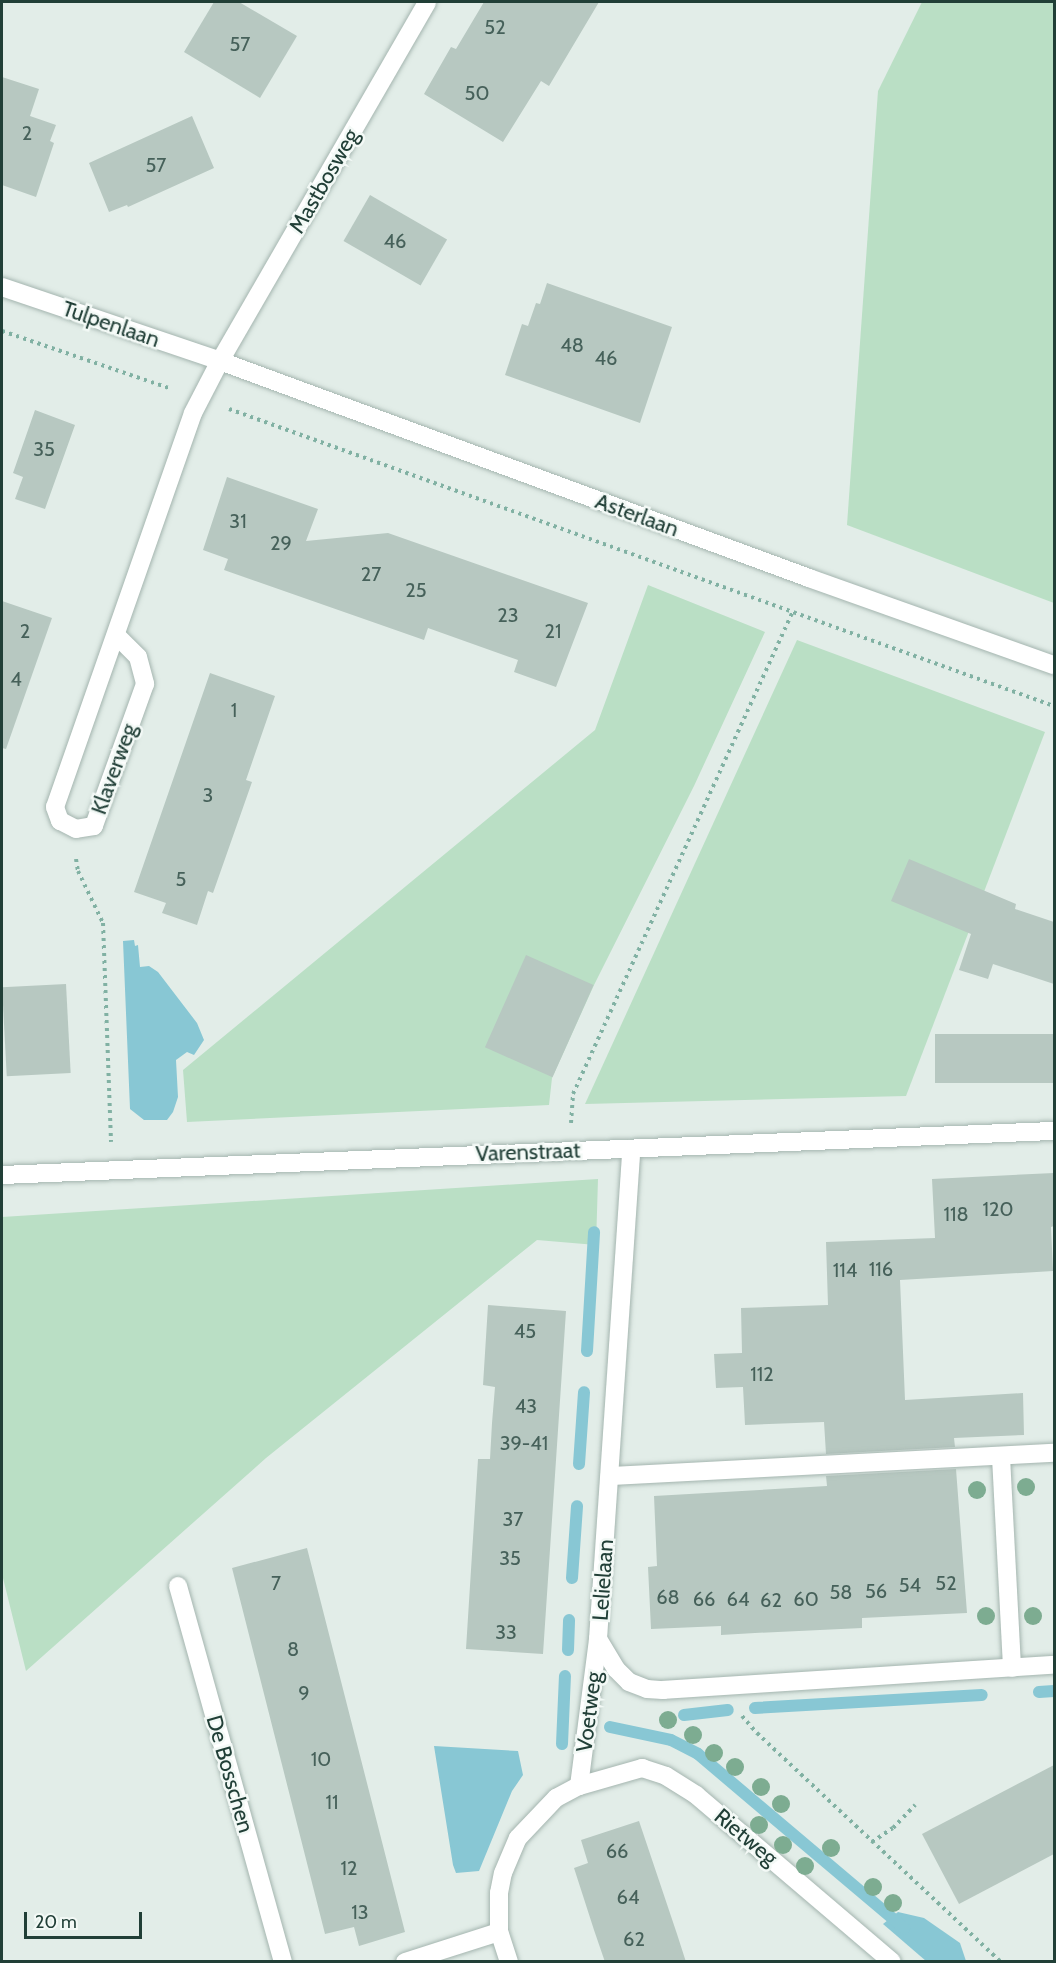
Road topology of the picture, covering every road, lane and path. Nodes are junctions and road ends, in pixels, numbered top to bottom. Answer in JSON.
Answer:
{"nodes":[{"id":1,"x":427,"y":2,"type":"edge"},
{"id":2,"x":2,"y":287,"type":"edge"},
{"id":3,"x":2,"y":331,"type":"edge"},
{"id":4,"x":220,"y":360,"type":"junction"},
{"id":5,"x":201,"y":399,"type":"junction"},
{"id":6,"x":219,"y":406,"type":"dead end"},
{"id":7,"x":794,"y":611,"type":"junction"},
{"id":8,"x":116,"y":635,"type":"junction"},
{"id":9,"x":1054,"y":665,"type":"edge"},
{"id":10,"x":1054,"y":706,"type":"edge"},
{"id":11,"x":1054,"y":1131,"type":"edge"},
{"id":12,"x":631,"y":1149,"type":"junction"},
{"id":13,"x":569,"y":1150,"type":"junction"},
{"id":14,"x":2,"y":1175,"type":"edge"},
{"id":15,"x":1054,"y":1453,"type":"edge"},
{"id":16,"x":1001,"y":1457,"type":"junction"},
{"id":17,"x":611,"y":1476,"type":"junction"},
{"id":18,"x":178,"y":1586,"type":"dead end"},
{"id":19,"x":598,"y":1639,"type":"junction"},
{"id":20,"x":1054,"y":1665,"type":"edge"},
{"id":21,"x":1012,"y":1668,"type":"junction"},
{"id":22,"x":737,"y":1686,"type":"junction"},
{"id":23,"x":579,"y":1786,"type":"junction"},
{"id":24,"x":915,"y":1804,"type":"dead end"},
{"id":25,"x":873,"y":1842,"type":"junction"},
{"id":26,"x":499,"y":1932,"type":"junction"},
{"id":27,"x":283,"y":1962,"type":"edge"},
{"id":28,"x":405,"y":1962,"type":"edge"},
{"id":29,"x":509,"y":1962,"type":"edge"},
{"id":30,"x":892,"y":1962,"type":"edge"},
{"id":31,"x":1001,"y":1962,"type":"edge"}],
"edges":[{"from":1,"to":4,"type":"street","name":"Mastbosweg"},
{"from":2,"to":4,"type":"street","name":"Tulpenlaan"},
{"from":3,"to":5,"type":"path"},
{"from":4,"to":5,"type":"street","name":"Klaverweg"},
{"from":4,"to":9,"type":"street","name":"Asterlaan"},
{"from":5,"to":8,"type":"street","name":"Klaverweg"},
{"from":6,"to":7,"type":"path"},
{"from":7,"to":10,"type":"path"},
{"from":7,"to":13,"type":"path"},
{"from":8,"to":8,"type":"street","name":"Klaverweg"},
{"from":11,"to":12,"type":"street","name":"Varenstraat"},
{"from":12,"to":13,"type":"street","name":"Varenstraat"},
{"from":12,"to":17,"type":"street","name":"Lelielaan"},
{"from":13,"to":14,"type":"street","name":"Varenstraat"},
{"from":15,"to":16,"type":"street"},
{"from":16,"to":17,"type":"street"},
{"from":16,"to":21,"type":"street"},
{"from":17,"to":19,"type":"street","name":"Lelielaan"},
{"from":18,"to":27,"type":"street","name":"De Bosschen"},
{"from":19,"to":22,"type":"street","name":"Lelielaan"},
{"from":19,"to":23,"type":"street","name":"Voetweg"},
{"from":20,"to":21,"type":"street","name":"Lelielaan"},
{"from":21,"to":22,"type":"street","name":"Lelielaan"},
{"from":22,"to":25,"type":"path"},
{"from":23,"to":26,"type":"street","name":"Rietweg"},
{"from":23,"to":30,"type":"street","name":"Rietweg"},
{"from":24,"to":25,"type":"path"},
{"from":25,"to":31,"type":"path"},
{"from":26,"to":28,"type":"street"},
{"from":26,"to":29,"type":"street","name":"Rietweg"}]}
